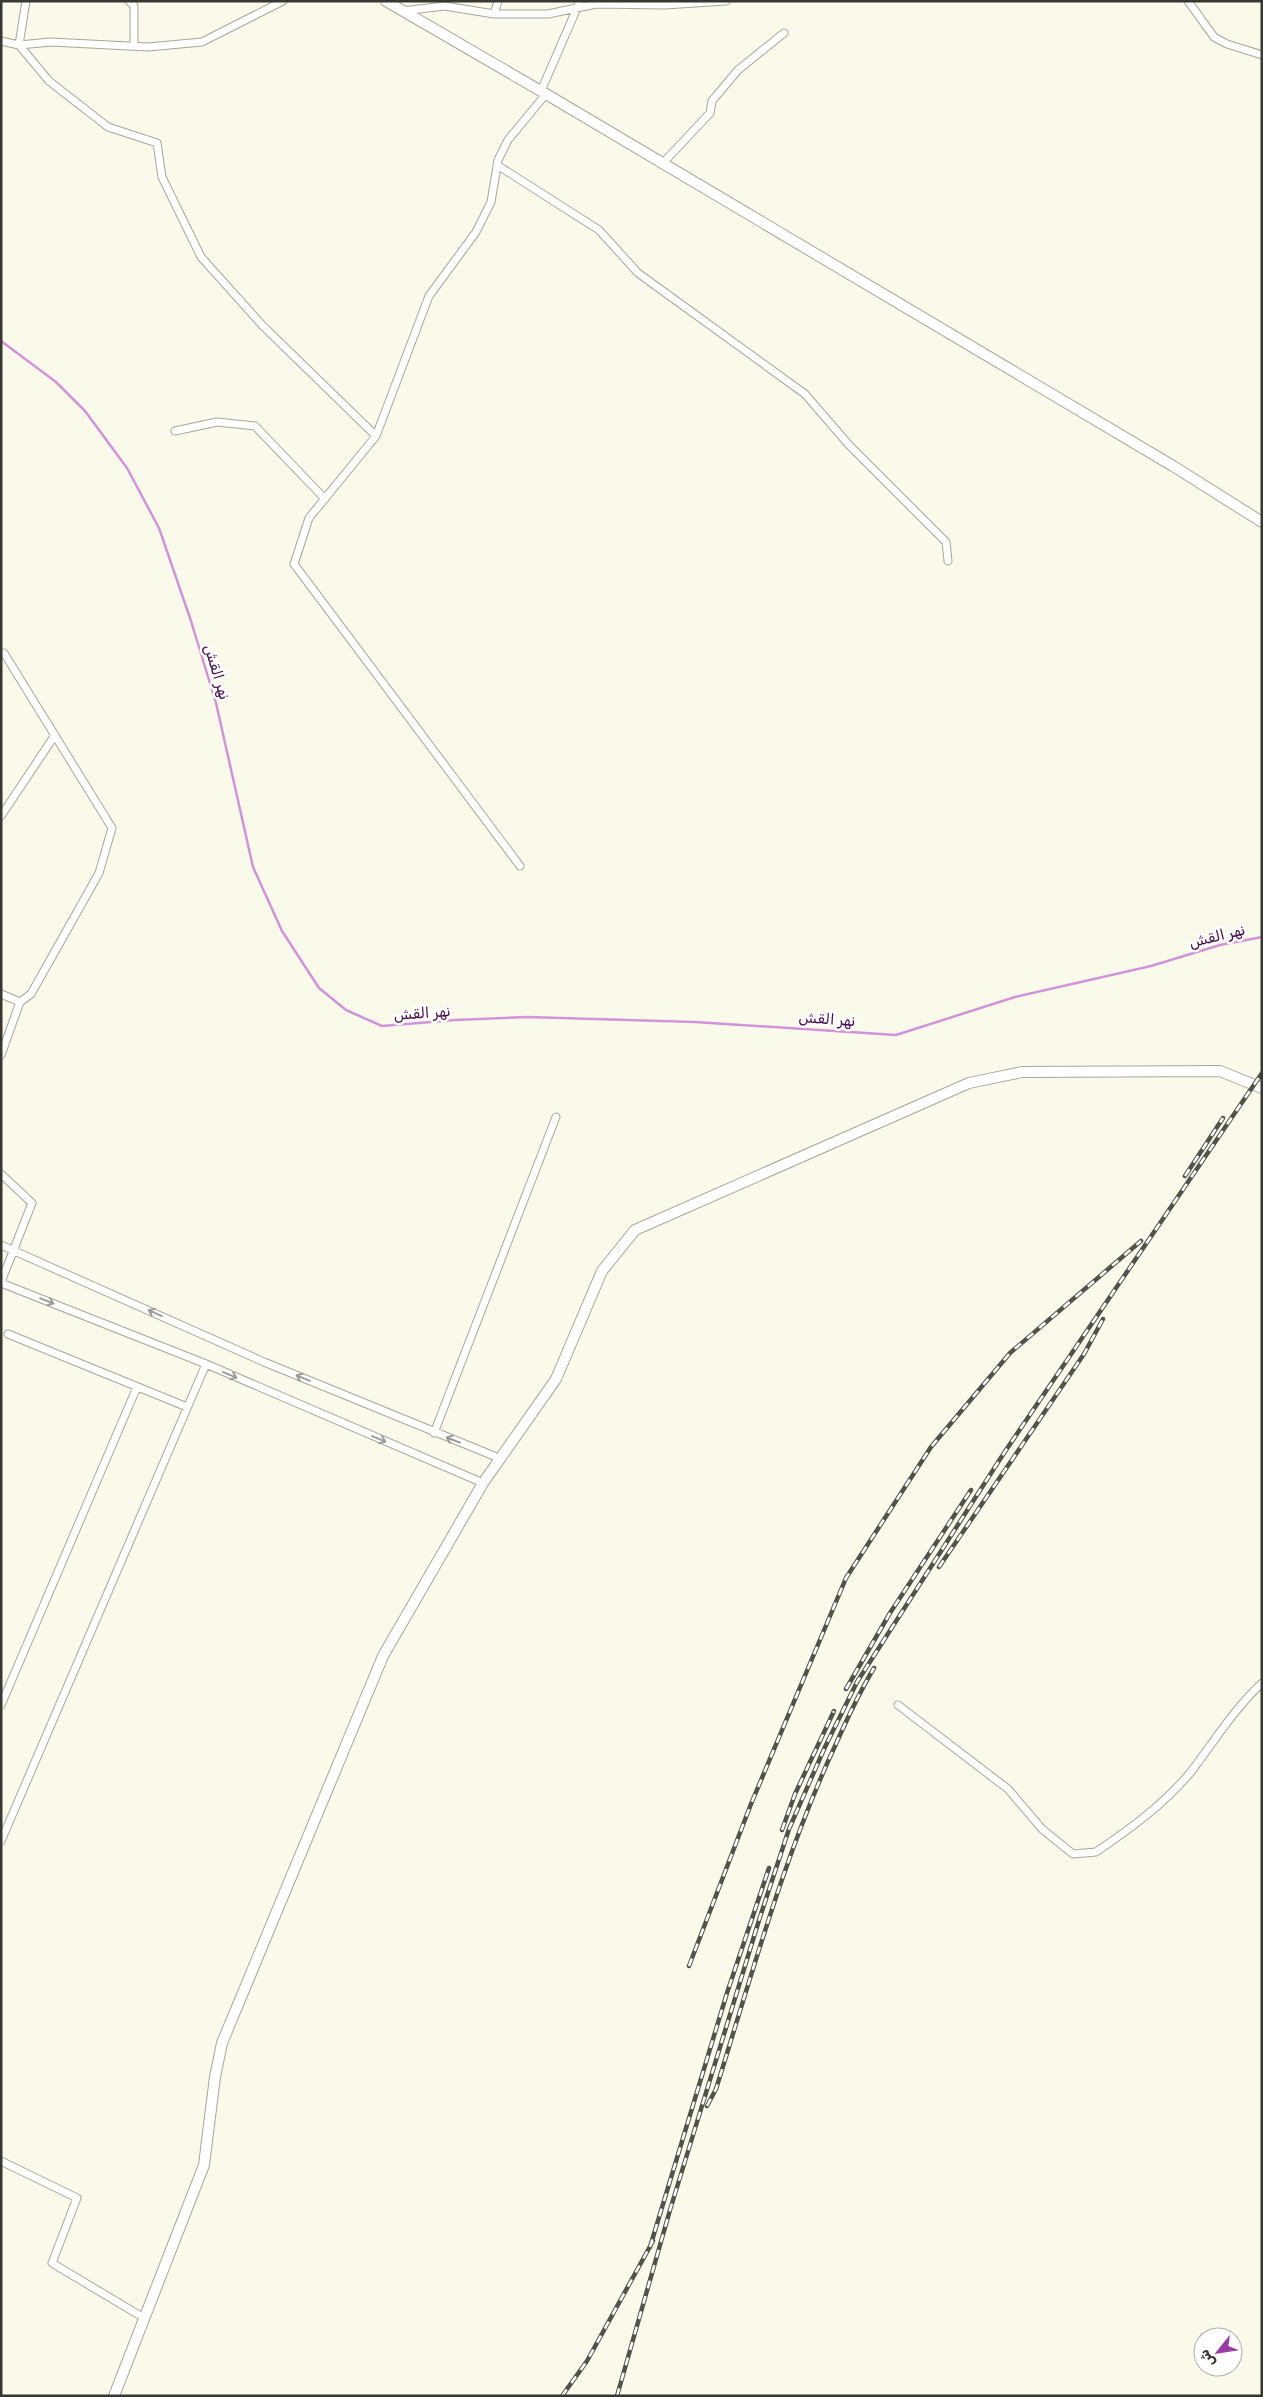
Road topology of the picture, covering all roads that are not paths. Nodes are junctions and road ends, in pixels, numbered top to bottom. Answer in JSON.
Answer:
{"nodes":[{"id":1,"x":26,"y":1,"type":"edge"},
{"id":2,"x":130,"y":1,"type":"edge"},
{"id":3,"x":283,"y":1,"type":"edge"},
{"id":4,"x":432,"y":1,"type":"edge"},
{"id":5,"x":498,"y":1,"type":"edge"},
{"id":6,"x":726,"y":1,"type":"edge"},
{"id":7,"x":1188,"y":1,"type":"edge"},
{"id":8,"x":394,"y":5,"type":"edge"},
{"id":9,"x":579,"y":5,"type":"edge"},
{"id":10,"x":425,"y":7,"type":"junction"},
{"id":11,"x":494,"y":14,"type":"junction"},
{"id":12,"x":784,"y":33,"type":"dead end"},
{"id":13,"x":1,"y":41,"type":"edge"},
{"id":14,"x":19,"y":45,"type":"junction"},
{"id":15,"x":134,"y":46,"type":"junction"},
{"id":16,"x":1262,"y":56,"type":"edge"},
{"id":17,"x":543,"y":92,"type":"junction"},
{"id":18,"x":663,"y":163,"type":"junction"},
{"id":19,"x":497,"y":165,"type":"junction"},
{"id":20,"x":175,"y":431,"type":"dead end"},
{"id":21,"x":376,"y":436,"type":"junction"},
{"id":22,"x":325,"y":499,"type":"junction"},
{"id":23,"x":1262,"y":522,"type":"edge"},
{"id":24,"x":948,"y":561,"type":"dead end"},
{"id":25,"x":4,"y":653,"type":"dead end"},
{"id":26,"x":54,"y":735,"type":"junction"},
{"id":27,"x":1,"y":816,"type":"edge"},
{"id":28,"x":520,"y":866,"type":"dead end"},
{"id":29,"x":1,"y":994,"type":"edge"},
{"id":30,"x":20,"y":1002,"type":"junction"},
{"id":31,"x":1,"y":1055,"type":"edge"},
{"id":32,"x":1262,"y":1088,"type":"edge"},
{"id":33,"x":556,"y":1117,"type":"dead end"},
{"id":34,"x":1,"y":1174,"type":"edge"},
{"id":35,"x":1,"y":1245,"type":"edge"},
{"id":36,"x":13,"y":1250,"type":"junction"},
{"id":37,"x":1,"y":1282,"type":"edge"},
{"id":38,"x":8,"y":1334,"type":"dead end"},
{"id":39,"x":206,"y":1364,"type":"junction"},
{"id":40,"x":137,"y":1387,"type":"junction"},
{"id":41,"x":187,"y":1408,"type":"junction"},
{"id":42,"x":434,"y":1433,"type":"junction"},
{"id":43,"x":499,"y":1458,"type":"junction"},
{"id":44,"x":483,"y":1483,"type":"junction"},
{"id":45,"x":1262,"y":1683,"type":"edge"},
{"id":46,"x":1,"y":1705,"type":"edge"},
{"id":47,"x":898,"y":1705,"type":"dead end"},
{"id":48,"x":1,"y":1841,"type":"edge"},
{"id":49,"x":1,"y":2162,"type":"edge"},
{"id":50,"x":144,"y":2318,"type":"junction"},
{"id":51,"x":114,"y":2396,"type":"edge"}],
"edges":[{"from":1,"to":14,"type":"street"},
{"from":2,"to":15,"type":"street"},
{"from":3,"to":15,"type":"street"},
{"from":4,"to":10,"type":"street"},
{"from":5,"to":11,"type":"street"},
{"from":6,"to":9,"type":"street"},
{"from":7,"to":16,"type":"street"},
{"from":8,"to":10,"type":"street"},
{"from":8,"to":17,"type":"street"},
{"from":9,"to":11,"type":"street"},
{"from":9,"to":17,"type":"street"},
{"from":10,"to":11,"type":"street"},
{"from":12,"to":18,"type":"street"},
{"from":13,"to":14,"type":"street"},
{"from":14,"to":15,"type":"street"},
{"from":14,"to":21,"type":"street"},
{"from":17,"to":18,"type":"street"},
{"from":17,"to":19,"type":"street"},
{"from":18,"to":23,"type":"street"},
{"from":19,"to":21,"type":"street"},
{"from":19,"to":24,"type":"street"},
{"from":20,"to":22,"type":"street"},
{"from":21,"to":22,"type":"street"},
{"from":22,"to":28,"type":"street"},
{"from":25,"to":26,"type":"street"},
{"from":26,"to":27,"type":"street"},
{"from":26,"to":30,"type":"street"},
{"from":29,"to":30,"type":"street"},
{"from":30,"to":31,"type":"street"},
{"from":32,"to":43,"type":"street"},
{"from":33,"to":42,"type":"street"},
{"from":34,"to":36,"type":"street"},
{"from":35,"to":36,"type":"street"},
{"from":36,"to":37,"type":"street"},
{"from":42,"to":36,"type":"street","one_way":true},
{"from":37,"to":39,"type":"street","one_way":true},
{"from":38,"to":40,"type":"street"},
{"from":39,"to":41,"type":"street"},
{"from":39,"to":44,"type":"street","one_way":true},
{"from":40,"to":41,"type":"street"},
{"from":40,"to":46,"type":"street"},
{"from":41,"to":48,"type":"street"},
{"from":43,"to":42,"type":"street","one_way":true},
{"from":43,"to":44,"type":"street"},
{"from":44,"to":50,"type":"street"},
{"from":45,"to":47,"type":"street"},
{"from":49,"to":50,"type":"street"},
{"from":50,"to":51,"type":"street"}]}
